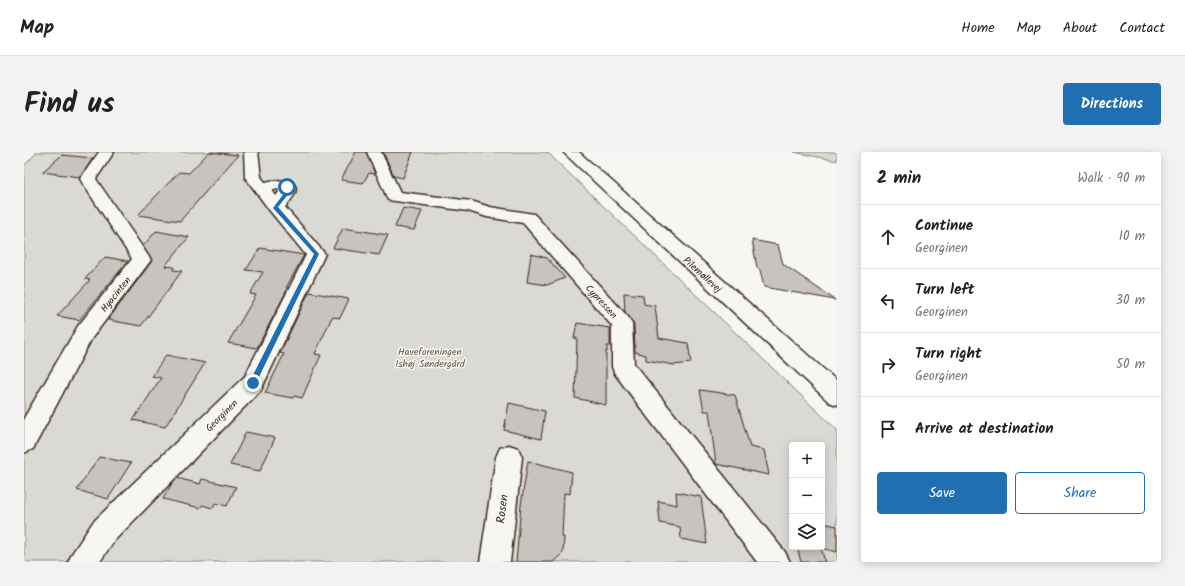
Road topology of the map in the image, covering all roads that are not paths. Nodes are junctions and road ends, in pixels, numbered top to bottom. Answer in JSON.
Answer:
{"nodes":[{"id":1,"x":107,"y":152,"type":"edge"},
{"id":2,"x":251,"y":152,"type":"edge"},
{"id":3,"x":374,"y":152,"type":"edge"},
{"id":4,"x":570,"y":152,"type":"edge"},
{"id":5,"x":837,"y":395,"type":"edge"},
{"id":6,"x":24,"y":441,"type":"edge"},
{"id":7,"x":509,"y":457,"type":"dead end"},
{"id":8,"x":83,"y":562,"type":"edge"},
{"id":9,"x":495,"y":562,"type":"edge"},
{"id":10,"x":775,"y":562,"type":"edge"}],
"edges":[{"from":1,"to":6,"type":"lane","name":"Hyacinten"},
{"from":2,"to":8,"type":"lane","name":"Georginen"},
{"from":3,"to":10,"type":"lane","name":"Cypressen"},
{"from":4,"to":5,"type":"lane","name":"Pilemøllevej"},
{"from":7,"to":9,"type":"lane","name":"Rosen"}]}
